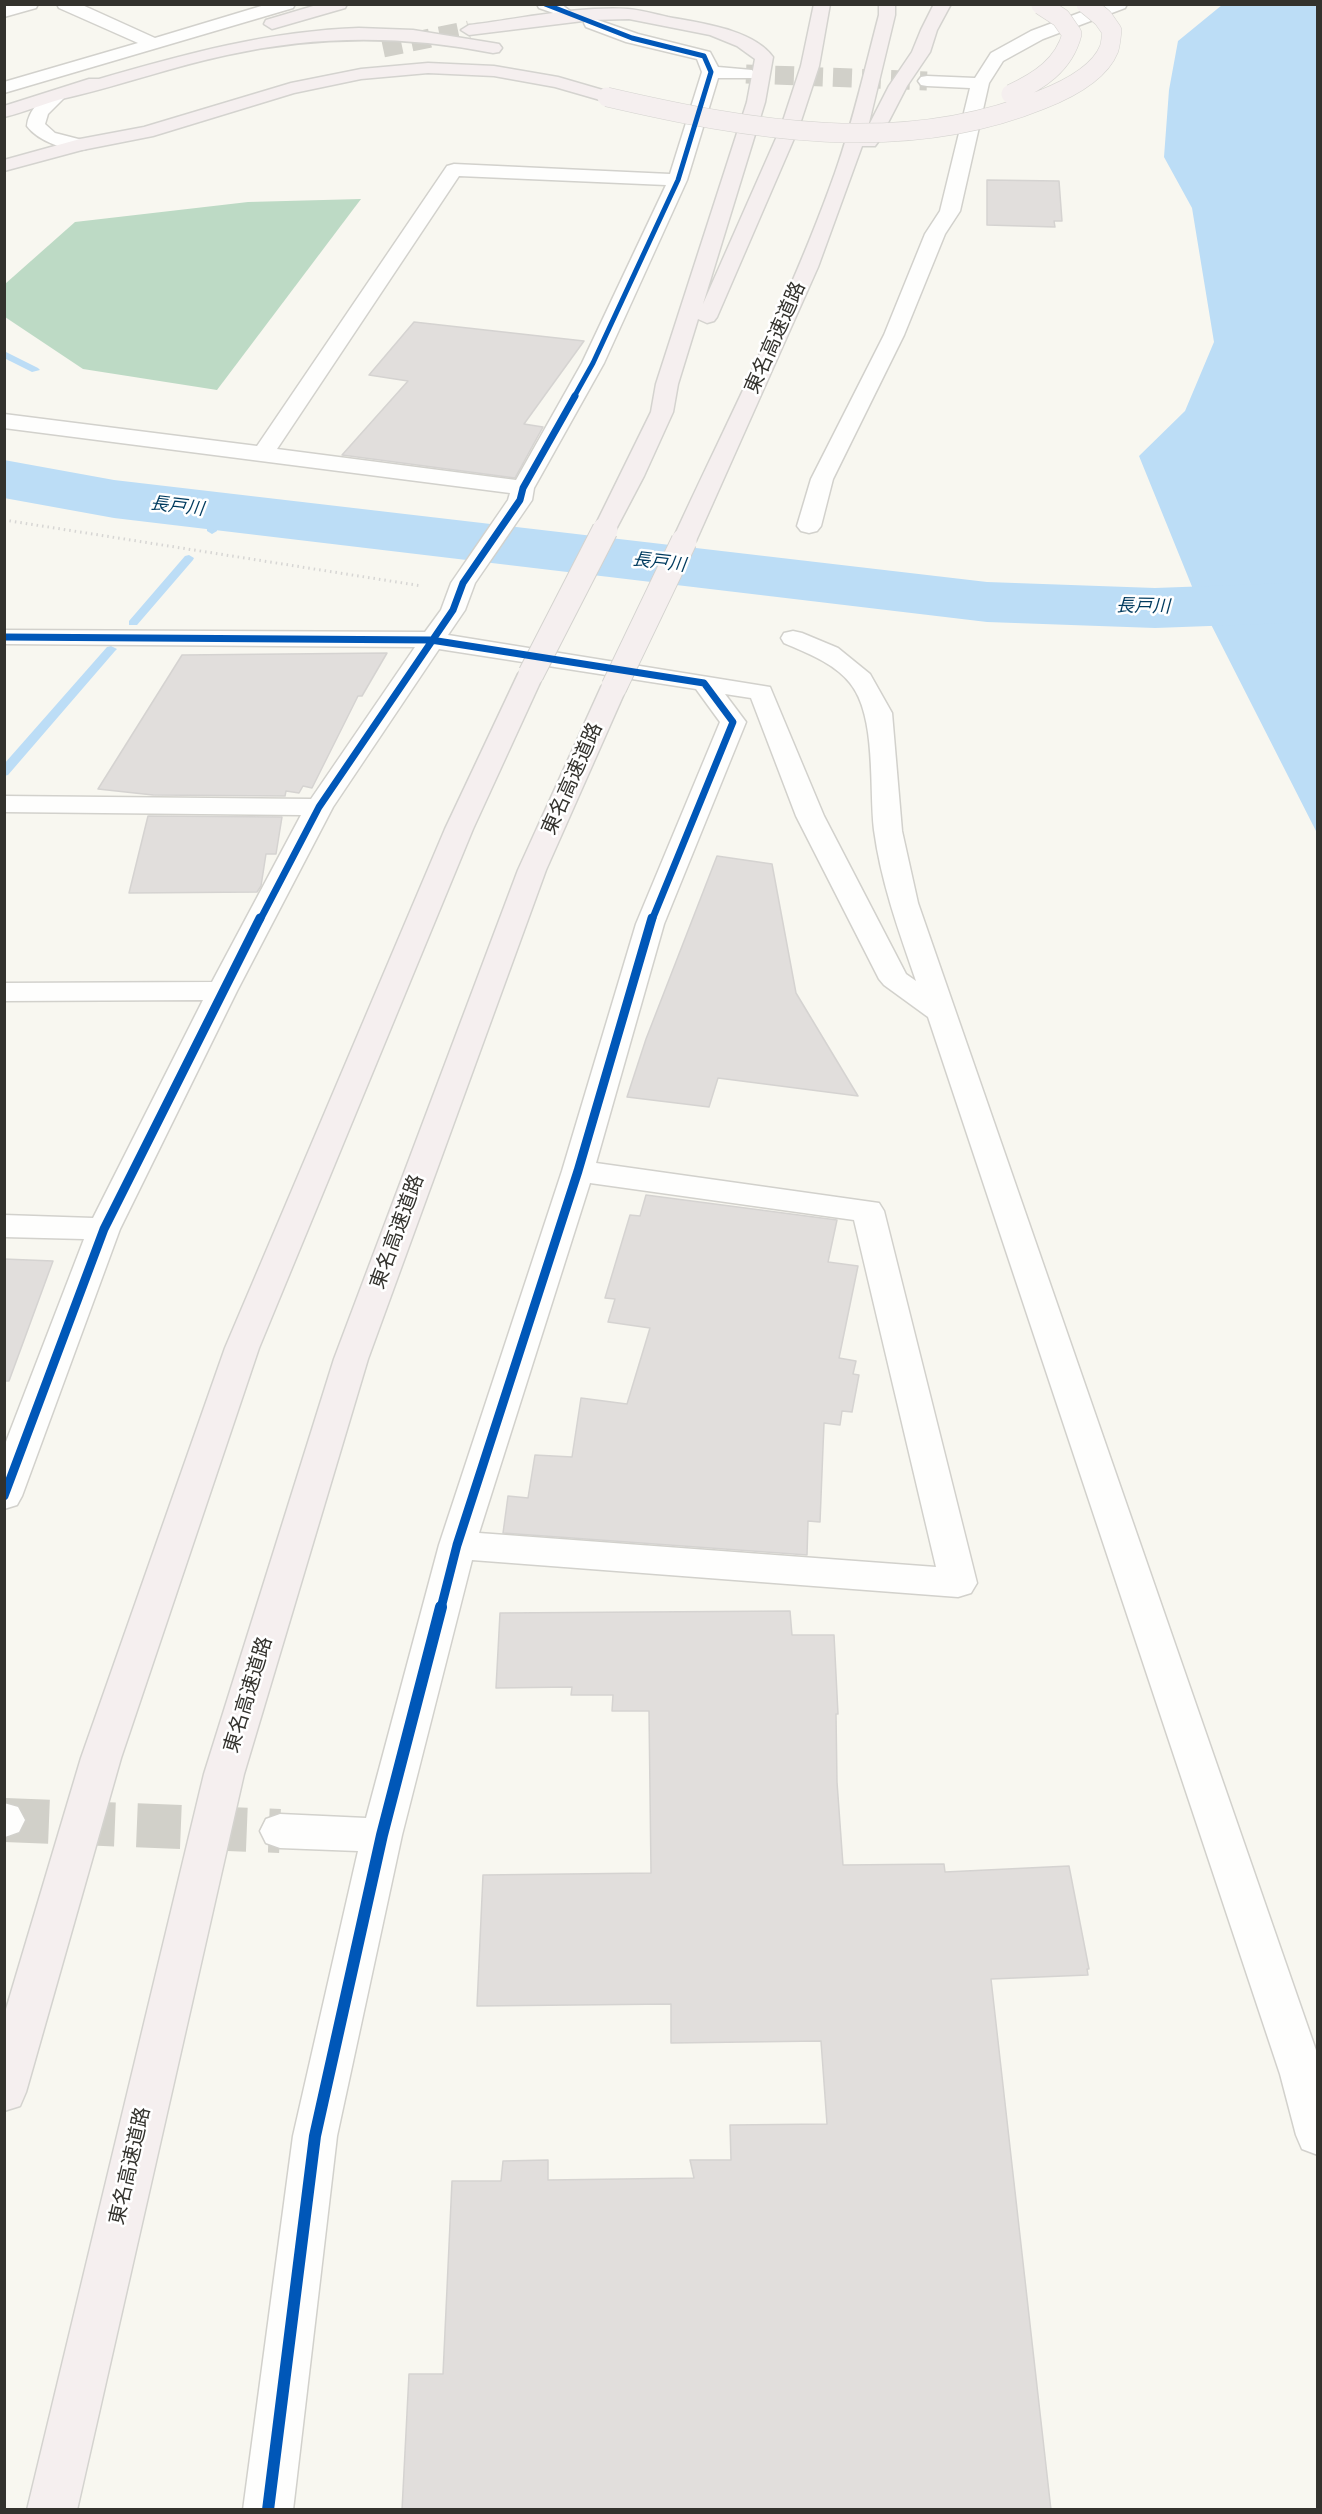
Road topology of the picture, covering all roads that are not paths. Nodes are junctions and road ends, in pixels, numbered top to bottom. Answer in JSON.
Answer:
{"nodes":[{"id":1,"x":30,"y":4,"type":"edge"},
{"id":2,"x":65,"y":4,"type":"edge"},
{"id":3,"x":287,"y":4,"type":"edge"},
{"id":4,"x":339,"y":4,"type":"edge"},
{"id":5,"x":545,"y":4,"type":"edge"},
{"id":6,"x":822,"y":4,"type":"edge"},
{"id":7,"x":887,"y":4,"type":"edge"},
{"id":8,"x":944,"y":4,"type":"edge"},
{"id":9,"x":1086,"y":4,"type":"edge"},
{"id":10,"x":1119,"y":4,"type":"edge"},
{"id":11,"x":1040,"y":5,"type":"edge"},
{"id":12,"x":562,"y":11,"type":"dead end"},
{"id":13,"x":4,"y":12,"type":"edge"},
{"id":14,"x":592,"y":22,"type":"dead end"},
{"id":15,"x":469,"y":30,"type":"tunnel mouth"},
{"id":16,"x":155,"y":44,"type":"junction"},
{"id":17,"x":511,"y":52,"type":"dead end"},
{"id":18,"x":331,"y":62,"type":"dead end"},
{"id":19,"x":545,"y":62,"type":"dead end"},
{"id":20,"x":711,"y":72,"type":"junction"},
{"id":21,"x":746,"y":74,"type":"tunnel mouth"},
{"id":22,"x":927,"y":81,"type":"tunnel mouth"},
{"id":23,"x":980,"y":83,"type":"junction"},
{"id":24,"x":4,"y":88,"type":"edge"},
{"id":25,"x":65,"y":94,"type":"junction"},
{"id":26,"x":4,"y":112,"type":"edge"},
{"id":27,"x":80,"y":145,"type":"junction"},
{"id":28,"x":4,"y":166,"type":"edge"},
{"id":29,"x":844,"y":173,"type":"junction"},
{"id":30,"x":678,"y":180,"type":"junction"},
{"id":31,"x":4,"y":421,"type":"edge"},
{"id":32,"x":263,"y":454,"type":"junction"},
{"id":33,"x":633,"y":476,"type":"junction"},
{"id":34,"x":521,"y":494,"type":"junction"},
{"id":35,"x":809,"y":526,"type":"dead end"},
{"id":36,"x":4,"y":637,"type":"edge"},
{"id":37,"x":793,"y":638,"type":"dead end"},
{"id":38,"x":431,"y":640,"type":"junction"},
{"id":39,"x":704,"y":683,"type":"junction"},
{"id":40,"x":4,"y":804,"type":"edge"},
{"id":41,"x":319,"y":807,"type":"junction"},
{"id":42,"x":222,"y":991,"type":"junction"},
{"id":43,"x":4,"y":992,"type":"edge"},
{"id":44,"x":942,"y":1013,"type":"junction"},
{"id":45,"x":578,"y":1171,"type":"junction"},
{"id":46,"x":4,"y":1226,"type":"edge"},
{"id":47,"x":104,"y":1229,"type":"junction"},
{"id":48,"x":4,"y":1496,"type":"edge"},
{"id":49,"x":457,"y":1545,"type":"junction"},
{"id":50,"x":280,"y":1831,"type":"tunnel mouth"},
{"id":51,"x":382,"y":1835,"type":"junction"},
{"id":52,"x":4,"y":2092,"type":"edge"},
{"id":53,"x":1317,"y":2135,"type":"edge"},
{"id":54,"x":52,"y":2510,"type":"edge"},
{"id":55,"x":268,"y":2510,"type":"edge"}],
"edges":[{"from":1,"to":13,"type":"street"},
{"from":2,"to":16,"type":"street"},
{"from":3,"to":16,"type":"street"},
{"from":4,"to":25,"type":"highway"},
{"from":5,"to":12,"type":"street"},
{"from":6,"to":33,"type":"highway"},
{"from":7,"to":29,"type":"highway","name":"東名高速道路"},
{"from":8,"to":29,"type":"highway"},
{"from":9,"to":27,"type":"highway","bridge":true},
{"from":10,"to":23,"type":"street"},
{"from":11,"to":19,"type":"highway","bridge":true},
{"from":14,"to":20,"type":"street"},
{"from":15,"to":33,"type":"highway"},
{"from":16,"to":24,"type":"street"},
{"from":17,"to":25,"type":"highway"},
{"from":18,"to":27,"type":"highway"},
{"from":20,"to":21,"type":"street"},
{"from":20,"to":30,"type":"street"},
{"from":22,"to":23,"type":"street"},
{"from":23,"to":35,"type":"street"},
{"from":25,"to":26,"type":"highway"},
{"from":25,"to":27,"type":"street"},
{"from":27,"to":28,"type":"highway"},
{"from":29,"to":54,"type":"highway","name":"東名高速道路","bridge":true},
{"from":30,"to":32,"type":"street"},
{"from":30,"to":34,"type":"street"},
{"from":31,"to":32,"type":"street"},
{"from":32,"to":34,"type":"street"},
{"from":33,"to":52,"type":"highway","bridge":true},
{"from":34,"to":38,"type":"street"},
{"from":36,"to":38,"type":"street"},
{"from":37,"to":44,"type":"street"},
{"from":38,"to":39,"type":"street"},
{"from":38,"to":41,"type":"street"},
{"from":39,"to":44,"type":"street"},
{"from":39,"to":45,"type":"street"},
{"from":40,"to":41,"type":"street"},
{"from":41,"to":42,"type":"street"},
{"from":42,"to":43,"type":"street"},
{"from":42,"to":47,"type":"street"},
{"from":44,"to":53,"type":"street"},
{"from":45,"to":49,"type":"street"},
{"from":45,"to":49,"type":"street"},
{"from":46,"to":47,"type":"street"},
{"from":47,"to":48,"type":"street"},
{"from":49,"to":51,"type":"street"},
{"from":50,"to":51,"type":"street"},
{"from":51,"to":55,"type":"street"}]}
